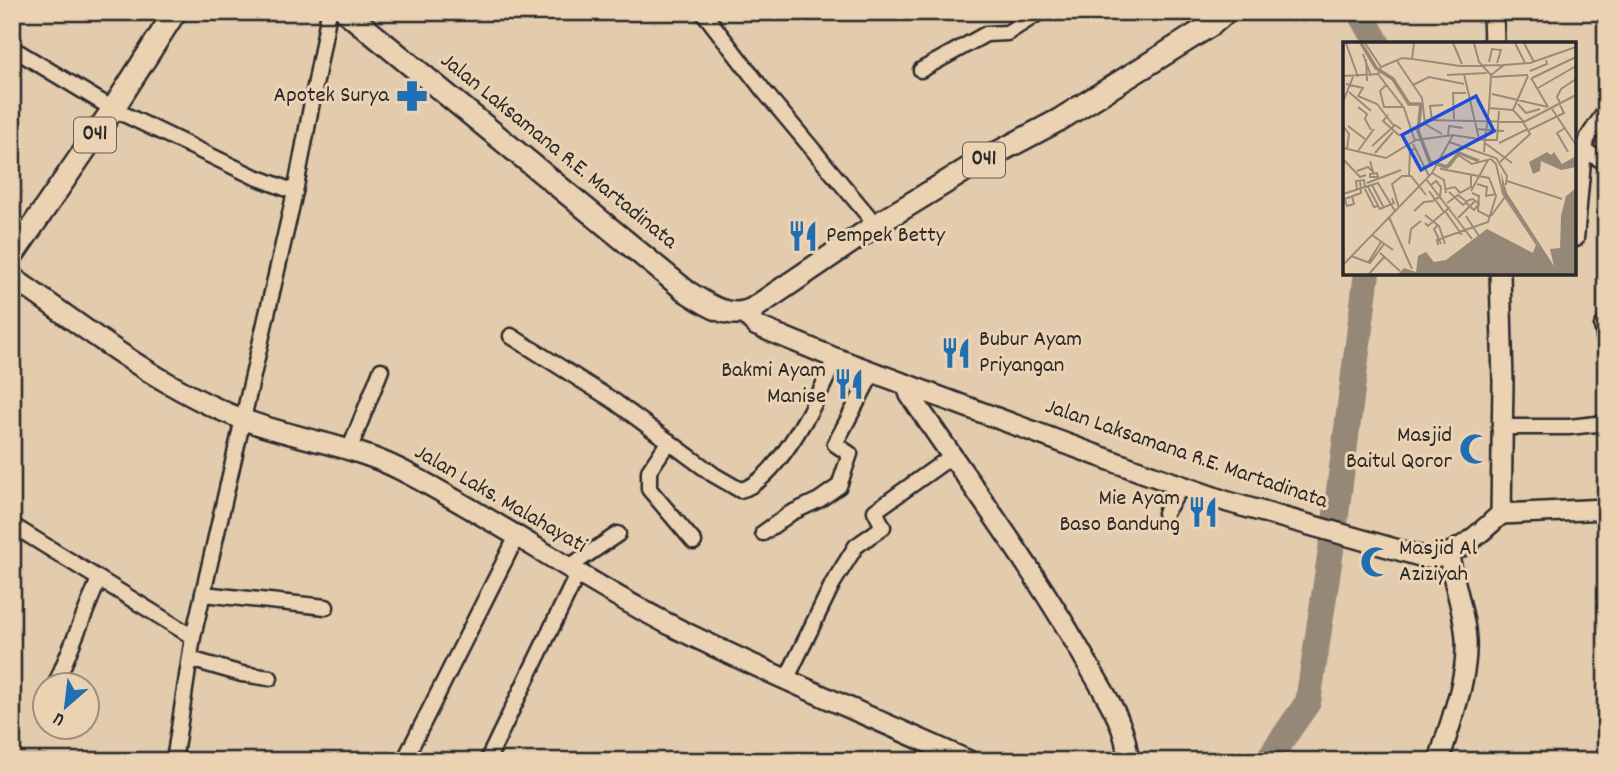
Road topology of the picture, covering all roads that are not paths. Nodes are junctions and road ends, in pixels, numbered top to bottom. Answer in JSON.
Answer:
{"nodes":[{"id":1,"x":175,"y":12,"type":"edge"},
{"id":2,"x":329,"y":12,"type":"edge"},
{"id":3,"x":346,"y":12,"type":"edge"},
{"id":4,"x":703,"y":12,"type":"edge"},
{"id":5,"x":1040,"y":12,"type":"edge"},
{"id":6,"x":1493,"y":12,"type":"edge"},
{"id":7,"x":1214,"y":16,"type":"edge"},
{"id":8,"x":1494,"y":42,"type":"edge"},
{"id":9,"x":12,"y":48,"type":"edge"},
{"id":10,"x":921,"y":70,"type":"dead end"},
{"id":11,"x":113,"y":109,"type":"junction"},
{"id":12,"x":1606,"y":110,"type":"edge"},
{"id":13,"x":1584,"y":150,"type":"junction"},
{"id":14,"x":1606,"y":163,"type":"edge"},
{"id":15,"x":295,"y":192,"type":"junction"},
{"id":16,"x":876,"y":225,"type":"junction"},
{"id":17,"x":1576,"y":239,"type":"edge"},
{"id":18,"x":12,"y":256,"type":"edge"},
{"id":19,"x":1500,"y":275,"type":"edge"},
{"id":20,"x":12,"y":277,"type":"edge"},
{"id":21,"x":745,"y":314,"type":"junction"},
{"id":22,"x":1606,"y":323,"type":"edge"},
{"id":23,"x":511,"y":336,"type":"dead end"},
{"id":24,"x":1606,"y":346,"type":"edge"},
{"id":25,"x":835,"y":358,"type":"junction"},
{"id":26,"x":381,"y":370,"type":"dead end"},
{"id":27,"x":873,"y":372,"type":"junction"},
{"id":28,"x":906,"y":384,"type":"junction"},
{"id":29,"x":244,"y":420,"type":"junction"},
{"id":30,"x":1606,"y":423,"type":"edge"},
{"id":31,"x":1502,"y":427,"type":"junction"},
{"id":32,"x":669,"y":441,"type":"junction"},
{"id":33,"x":350,"y":448,"type":"junction"},
{"id":34,"x":951,"y":456,"type":"junction"},
{"id":35,"x":1182,"y":486,"type":"junction"},
{"id":36,"x":1606,"y":509,"type":"edge"},
{"id":37,"x":1165,"y":513,"type":"dead end"},
{"id":38,"x":1501,"y":514,"type":"junction"},
{"id":39,"x":12,"y":525,"type":"edge"},
{"id":40,"x":763,"y":533,"type":"dead end"},
{"id":41,"x":618,"y":534,"type":"dead end"},
{"id":42,"x":517,"y":536,"type":"junction"},
{"id":43,"x":694,"y":542,"type":"dead end"},
{"id":44,"x":1449,"y":555,"type":"junction"},
{"id":45,"x":574,"y":570,"type":"junction"},
{"id":46,"x":99,"y":579,"type":"junction"},
{"id":47,"x":203,"y":594,"type":"junction"},
{"id":48,"x":326,"y":607,"type":"dead end"},
{"id":49,"x":193,"y":637,"type":"junction"},
{"id":50,"x":190,"y":659,"type":"junction"},
{"id":51,"x":60,"y":672,"type":"edge"},
{"id":52,"x":270,"y":678,"type":"dead end"},
{"id":53,"x":787,"y":678,"type":"junction"},
{"id":54,"x":405,"y":759,"type":"edge"},
{"id":55,"x":960,"y":759,"type":"edge"},
{"id":56,"x":174,"y":761,"type":"edge"},
{"id":57,"x":487,"y":761,"type":"edge"},
{"id":58,"x":1128,"y":761,"type":"edge"},
{"id":59,"x":1439,"y":761,"type":"edge"}],
"edges":[{"from":1,"to":11,"type":"main road","number":"041"},
{"from":2,"to":15,"type":"street"},
{"from":3,"to":21,"type":"main road","name":"Jalan Laksamana R.E. Martadinata"},
{"from":4,"to":16,"type":"street"},
{"from":5,"to":10,"type":"street"},
{"from":6,"to":8,"type":"street"},
{"from":7,"to":16,"type":"main road","number":"041"},
{"from":9,"to":11,"type":"street"},
{"from":11,"to":15,"type":"street"},
{"from":11,"to":18,"type":"main road","number":"041"},
{"from":12,"to":13,"type":"street"},
{"from":13,"to":14,"type":"street"},
{"from":13,"to":17,"type":"street"},
{"from":15,"to":29,"type":"street"},
{"from":16,"to":21,"type":"main road","number":"041"},
{"from":19,"to":31,"type":"street"},
{"from":20,"to":29,"type":"street","name":"Jalan Laks. Malahayati"},
{"from":21,"to":25,"type":"street","name":"Jalan Laksamana R.E. Martadinata"},
{"from":22,"to":24,"type":"street"},
{"from":23,"to":32,"type":"street"},
{"from":25,"to":27,"type":"street","name":"Jalan Laksamana R.E. Martadinata"},
{"from":25,"to":32,"type":"street"},
{"from":26,"to":33,"type":"street"},
{"from":27,"to":28,"type":"street","name":"Jalan Laksamana R.E. Martadinata"},
{"from":27,"to":40,"type":"street"},
{"from":28,"to":34,"type":"street"},
{"from":28,"to":35,"type":"street","name":"Jalan Laksamana R.E. Martadinata"},
{"from":29,"to":33,"type":"street","name":"Jalan Laks. Malahayati"},
{"from":29,"to":47,"type":"street"},
{"from":30,"to":31,"type":"street"},
{"from":31,"to":38,"type":"street"},
{"from":32,"to":43,"type":"street"},
{"from":33,"to":42,"type":"street","name":"Jalan Laks. Malahayati"},
{"from":34,"to":53,"type":"street"},
{"from":34,"to":58,"type":"street"},
{"from":35,"to":37,"type":"street"},
{"from":35,"to":44,"type":"street","name":"Jalan Laksamana R.E. Martadinata"},
{"from":36,"to":38,"type":"street"},
{"from":38,"to":44,"type":"street"},
{"from":39,"to":46,"type":"street"},
{"from":41,"to":45,"type":"street"},
{"from":42,"to":45,"type":"street","name":"Jalan Laks. Malahayati"},
{"from":42,"to":54,"type":"street"},
{"from":44,"to":59,"type":"street"},
{"from":45,"to":53,"type":"street","name":"Jalan Laks. Malahayati"},
{"from":45,"to":57,"type":"street"},
{"from":46,"to":49,"type":"street"},
{"from":46,"to":51,"type":"street"},
{"from":47,"to":48,"type":"street"},
{"from":47,"to":49,"type":"street"},
{"from":49,"to":50,"type":"street"},
{"from":50,"to":52,"type":"street"},
{"from":50,"to":56,"type":"street"},
{"from":53,"to":55,"type":"street","name":"Jalan Laks. Malahayati"}]}
